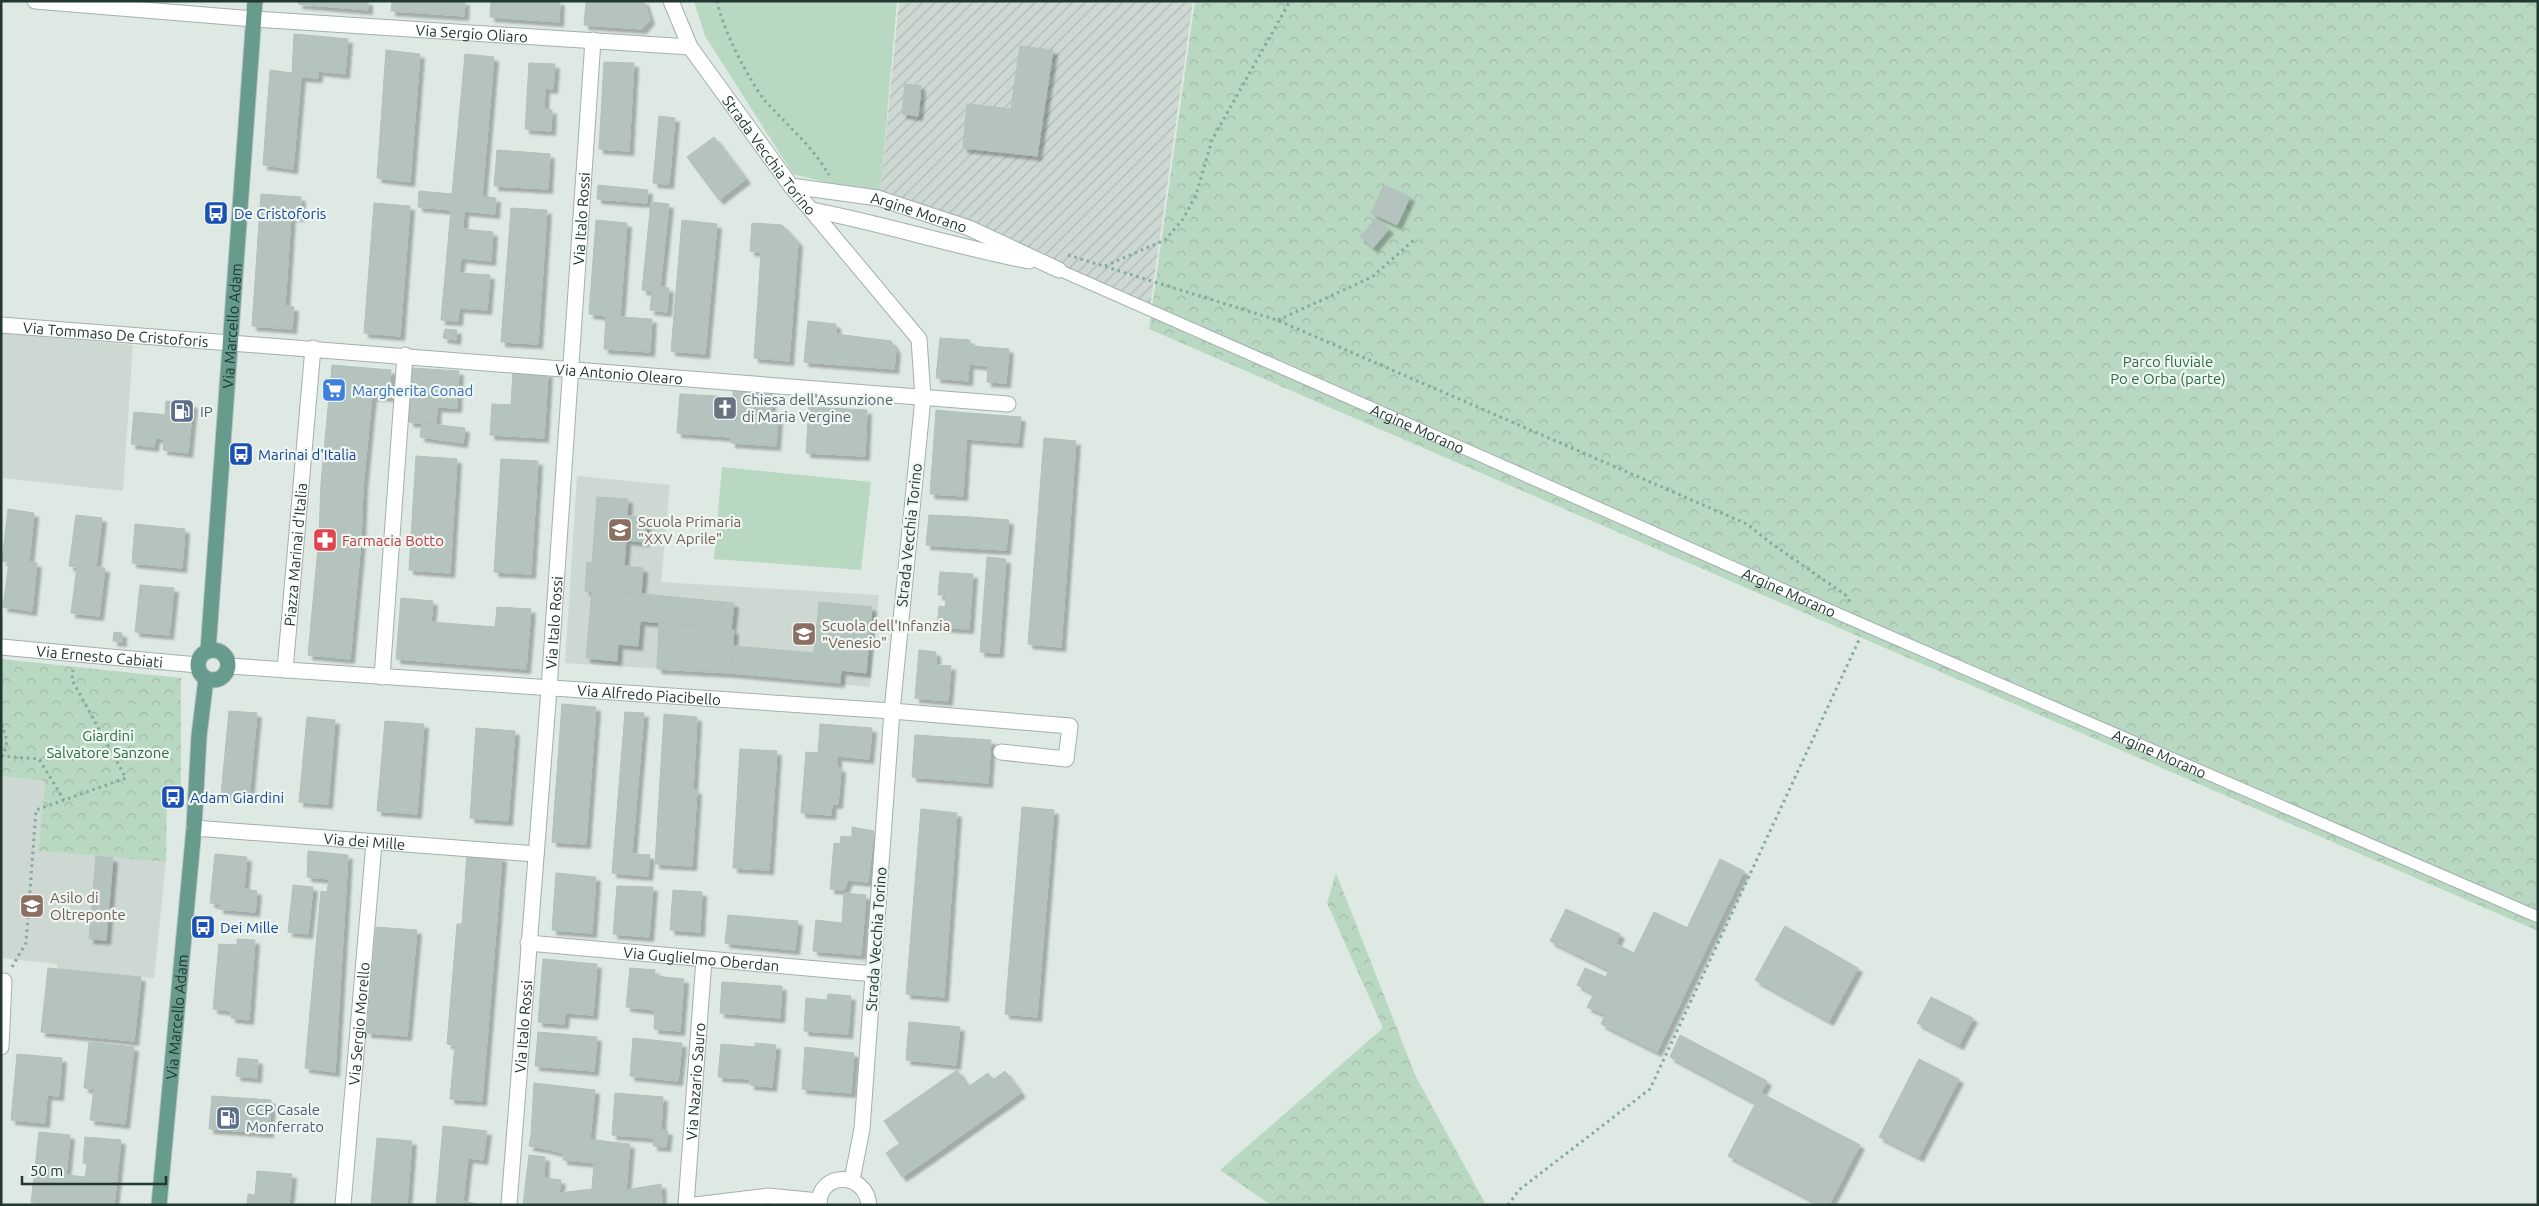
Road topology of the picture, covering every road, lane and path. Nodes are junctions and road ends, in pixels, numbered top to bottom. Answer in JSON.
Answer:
{"nodes":[{"id":1,"x":34,"y":1,"type":"edge"},
{"id":2,"x":255,"y":1,"type":"edge"},
{"id":3,"x":671,"y":1,"type":"edge"},
{"id":4,"x":717,"y":1,"type":"edge"},
{"id":5,"x":1290,"y":1,"type":"edge"},
{"id":6,"x":254,"y":19,"type":"junction"},
{"id":7,"x":592,"y":40,"type":"junction"},
{"id":8,"x":690,"y":46,"type":"junction"},
{"id":9,"x":790,"y":186,"type":"junction"},
{"id":10,"x":837,"y":191,"type":"junction"},
{"id":11,"x":812,"y":210,"type":"junction"},
{"id":12,"x":1415,"y":239,"type":"dead end"},
{"id":13,"x":1063,"y":253,"type":"dead end"},
{"id":14,"x":1041,"y":263,"type":"junction"},
{"id":15,"x":1106,"y":266,"type":"junction"},
{"id":16,"x":1059,"y":270,"type":"joint"},
{"id":17,"x":1277,"y":320,"type":"junction"},
{"id":18,"x":1,"y":325,"type":"edge"},
{"id":19,"x":229,"y":342,"type":"junction"},
{"id":20,"x":312,"y":348,"type":"junction"},
{"id":21,"x":405,"y":355,"type":"junction"},
{"id":22,"x":570,"y":368,"type":"junction"},
{"id":23,"x":922,"y":398,"type":"junction"},
{"id":24,"x":1008,"y":404,"type":"dead end"},
{"id":25,"x":1866,"y":626,"type":"junction"},
{"id":26,"x":1,"y":648,"type":"edge"},
{"id":27,"x":208,"y":651,"type":"junction"},
{"id":28,"x":73,"y":654,"type":"junction"},
{"id":29,"x":198,"y":664,"type":"junction"},
{"id":30,"x":228,"y":666,"type":"junction"},
{"id":31,"x":286,"y":670,"type":"junction"},
{"id":32,"x":382,"y":676,"type":"junction"},
{"id":33,"x":206,"y":679,"type":"junction"},
{"id":34,"x":549,"y":689,"type":"junction"},
{"id":35,"x":892,"y":711,"type":"junction"},
{"id":36,"x":1,"y":724,"type":"edge"},
{"id":37,"x":1001,"y":752,"type":"dead end"},
{"id":38,"x":3,"y":756,"type":"edge"},
{"id":39,"x":64,"y":800,"type":"junction"},
{"id":40,"x":194,"y":828,"type":"junction"},
{"id":41,"x":374,"y":842,"type":"junction"},
{"id":42,"x":536,"y":854,"type":"junction"},
{"id":43,"x":2538,"y":916,"type":"edge"},
{"id":44,"x":528,"y":943,"type":"junction"},
{"id":45,"x":704,"y":958,"type":"junction"},
{"id":46,"x":874,"y":974,"type":"junction"},
{"id":47,"x":4,"y":981,"type":"joint"},
{"id":48,"x":1,"y":1047,"type":"edge"},
{"id":49,"x":852,"y":1180,"type":"junction"},
{"id":50,"x":819,"y":1203,"type":"edge"},
{"id":51,"x":159,"y":1205,"type":"edge"},
{"id":52,"x":343,"y":1205,"type":"edge"},
{"id":53,"x":509,"y":1205,"type":"edge"},
{"id":54,"x":686,"y":1205,"type":"edge"},
{"id":55,"x":695,"y":1205,"type":"edge"},
{"id":56,"x":869,"y":1205,"type":"edge"},
{"id":57,"x":1508,"y":1205,"type":"edge"}],
"edges":[{"from":1,"to":6,"type":"street","name":"Via Sergio Oliaro"},
{"from":2,"to":6,"type":"main road","name":"Via Marcello Adam"},
{"from":3,"to":8,"type":"street","name":"Strada Vecchia Torino"},
{"from":4,"to":10,"type":"path"},
{"from":5,"to":15,"type":"path"},
{"from":6,"to":7,"type":"street","name":"Via Sergio Oliaro"},
{"from":6,"to":19,"type":"main road","name":"Via Marcello Adam"},
{"from":7,"to":8,"type":"street","name":"Via Sergio Oliaro"},
{"from":7,"to":22,"type":"street","name":"Via Italo Rossi"},
{"from":8,"to":9,"type":"street","name":"Strada Vecchia Torino"},
{"from":9,"to":10,"type":"street","name":"Argine Morano"},
{"from":9,"to":11,"type":"street","name":"Strada Vecchia Torino"},
{"from":10,"to":14,"type":"street","name":"Argine Morano"},
{"from":11,"to":14,"type":"street","name":"Argine Morano"},
{"from":11,"to":23,"type":"street","name":"Strada Vecchia Torino"},
{"from":12,"to":17,"type":"path"},
{"from":13,"to":15,"type":"path"},
{"from":14,"to":16,"type":"street","name":"Argine Morano"},
{"from":15,"to":17,"type":"path"},
{"from":16,"to":25,"type":"lane","name":"Argine Morano"},
{"from":17,"to":25,"type":"path"},
{"from":18,"to":19,"type":"street","name":"Via Tommaso De Cristoforis"},
{"from":19,"to":20,"type":"street","name":"Via Antonio Olearo"},
{"from":19,"to":27,"type":"main road","name":"Via Marcello Adam"},
{"from":20,"to":21,"type":"street","name":"Via Antonio Olearo"},
{"from":20,"to":31,"type":"street","name":"Piazza Marinai d'Italia"},
{"from":21,"to":22,"type":"street","name":"Via Antonio Olearo"},
{"from":21,"to":32,"type":"street"},
{"from":22,"to":23,"type":"street","name":"Via Antonio Olearo"},
{"from":22,"to":34,"type":"street","name":"Via Italo Rossi"},
{"from":23,"to":24,"type":"street","name":"Via Antonio Olearo"},
{"from":23,"to":35,"type":"street","name":"Strada Vecchia Torino"},
{"from":25,"to":43,"type":"lane","name":"Argine Morano"},
{"from":25,"to":57,"type":"path"},
{"from":26,"to":28,"type":"street","name":"Via Ernesto Cabiati"},
{"from":27,"to":29,"type":"main road"},
{"from":27,"to":30,"type":"main road"},
{"from":28,"to":29,"type":"street","name":"Via Ernesto Cabiati"},
{"from":28,"to":39,"type":"path"},
{"from":29,"to":33,"type":"main road"},
{"from":30,"to":31,"type":"street","name":"Via Alfredo Piacibello"},
{"from":30,"to":33,"type":"main road"},
{"from":31,"to":32,"type":"street","name":"Via Alfredo Piacibello"},
{"from":32,"to":34,"type":"street","name":"Via Alfredo Piacibello"},
{"from":33,"to":40,"type":"main road","name":"Via Marcello Adam"},
{"from":34,"to":35,"type":"street","name":"Via Alfredo Piacibello"},
{"from":34,"to":42,"type":"street","name":"Via Italo Rossi"},
{"from":35,"to":37,"type":"street","name":"Via Alfredo Piacibello"},
{"from":35,"to":46,"type":"street","name":"Strada Vecchia Torino"},
{"from":36,"to":38,"type":"path"},
{"from":38,"to":39,"type":"path"},
{"from":39,"to":47,"type":"path"},
{"from":40,"to":41,"type":"street","name":"Via dei Mille"},
{"from":40,"to":51,"type":"main road","name":"Via Marcello Adam"},
{"from":41,"to":42,"type":"street","name":"Via dei Mille"},
{"from":41,"to":52,"type":"street","name":"Via Sergio Morello"},
{"from":42,"to":44,"type":"street","name":"Via Italo Rossi"},
{"from":44,"to":45,"type":"street","name":"Via Guglielmo Oberdan"},
{"from":44,"to":53,"type":"street","name":"Via Italo Rossi"},
{"from":45,"to":46,"type":"street","name":"Via Guglielmo Oberdan"},
{"from":45,"to":54,"type":"street","name":"Via Nazario Sauro"},
{"from":46,"to":49,"type":"street","name":"Strada Vecchia Torino"},
{"from":47,"to":48,"type":"street"},
{"from":49,"to":50,"type":"street"},
{"from":49,"to":56,"type":"street"},
{"from":50,"to":55,"type":"street"}]}
